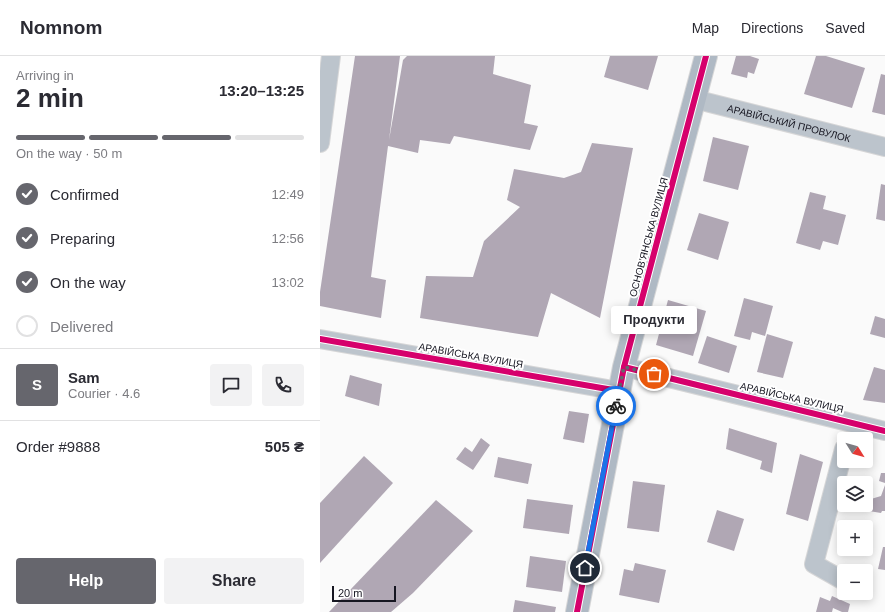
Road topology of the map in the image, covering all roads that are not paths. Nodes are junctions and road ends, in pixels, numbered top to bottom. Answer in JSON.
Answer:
{"nodes":[{"id":1,"x":331,"y":56,"type":"edge"},
{"id":2,"x":706,"y":56,"type":"edge"},
{"id":3,"x":694,"y":99,"type":"junction"},
{"id":4,"x":320,"y":143,"type":"edge"},
{"id":5,"x":885,"y":147,"type":"edge"},
{"id":6,"x":320,"y":339,"type":"edge"},
{"id":7,"x":624,"y":367,"type":"junction"},
{"id":8,"x":619,"y":391,"type":"junction"},
{"id":9,"x":851,"y":422,"type":"junction"},
{"id":10,"x":885,"y":431,"type":"edge"},
{"id":11,"x":848,"y":432,"type":"edge"},
{"id":12,"x":839,"y":468,"type":"edge"},
{"id":13,"x":837,"y":577,"type":"edge"},
{"id":14,"x":577,"y":612,"type":"edge"}],
"edges":[{"from":1,"to":4,"type":"street"},
{"from":2,"to":3,"type":"street","name":"ОСНОВ’ЯНСЬКА ВУЛИЦЯ"},
{"from":3,"to":5,"type":"street","name":"АРАВІЙСЬКИЙ ПРОВУЛОК"},
{"from":3,"to":7,"type":"street","name":"ОСНОВ’ЯНСЬКА ВУЛИЦЯ"},
{"from":6,"to":8,"type":"street","name":"АРАВІЙСЬКА ВУЛИЦЯ"},
{"from":7,"to":8,"type":"street","name":"ОСНОВ’ЯНСЬКА ВУЛИЦЯ"},
{"from":7,"to":9,"type":"street","name":"АРАВІЙСЬКА ВУЛИЦЯ"},
{"from":8,"to":14,"type":"street","name":"ОСНОВ’ЯНСЬКА ВУЛИЦЯ"},
{"from":9,"to":10,"type":"street","name":"АРАВІЙСЬКА ВУЛИЦЯ"},
{"from":9,"to":11,"type":"street"},
{"from":12,"to":13,"type":"street"}]}
